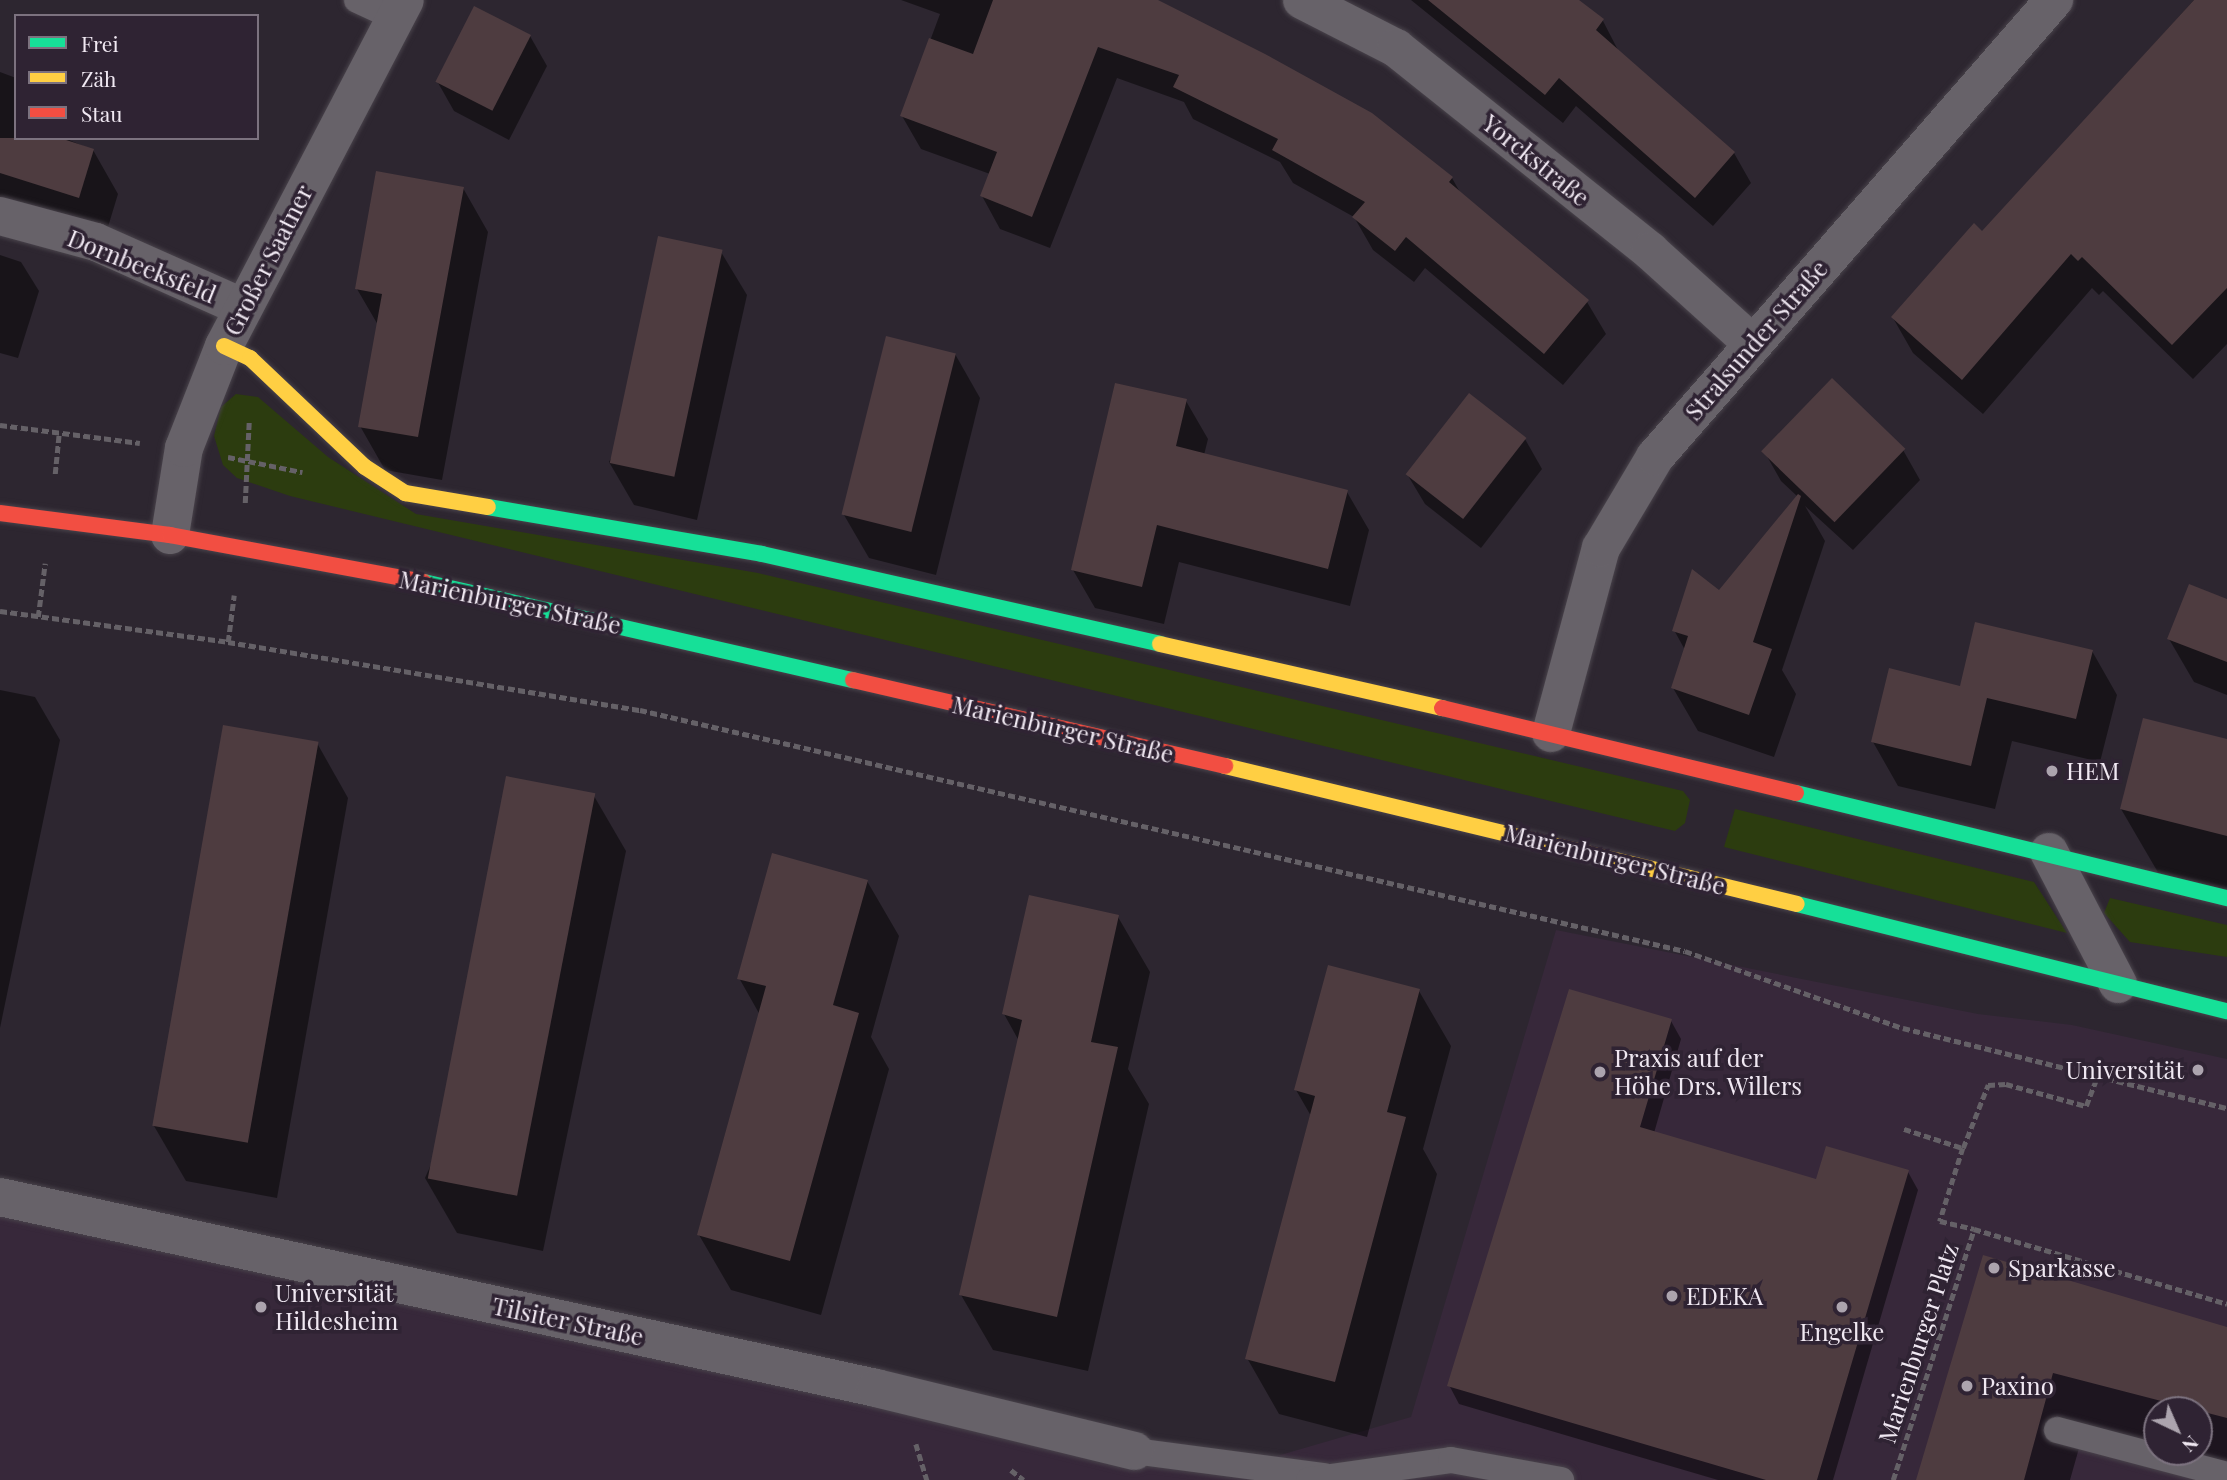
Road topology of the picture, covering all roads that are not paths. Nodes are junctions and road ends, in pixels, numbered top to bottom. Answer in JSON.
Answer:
{"nodes":[{"id":1,"x":357,"y":0,"type":"edge"},
{"id":2,"x":1302,"y":0,"type":"edge"},
{"id":3,"x":2054,"y":0,"type":"edge"},
{"id":4,"x":400,"y":9,"type":"edge"},
{"id":5,"x":0,"y":216,"type":"edge"},
{"id":6,"x":242,"y":307,"type":"junction"},
{"id":7,"x":1753,"y":344,"type":"junction"},
{"id":8,"x":237,"y":352,"type":"junction"},
{"id":9,"x":0,"y":513,"type":"edge"},
{"id":10,"x":170,"y":535,"type":"junction"},
{"id":11,"x":1551,"y":733,"type":"junction"},
{"id":12,"x":2049,"y":852,"type":"junction"},
{"id":13,"x":2227,"y":898,"type":"edge"},
{"id":14,"x":2118,"y":984,"type":"junction"},
{"id":15,"x":2227,"y":1012,"type":"edge"},
{"id":16,"x":0,"y":1198,"type":"edge"},
{"id":17,"x":2057,"y":1430,"type":"dead end"},
{"id":18,"x":1134,"y":1451,"type":"joint"},
{"id":19,"x":2227,"y":1475,"type":"edge"},
{"id":20,"x":1316,"y":1478,"type":"edge"},
{"id":21,"x":1562,"y":1480,"type":"edge"}],
"edges":[{"from":1,"to":4,"type":"lane"},
{"from":2,"to":7,"type":"street","name":"Yorckstraße"},
{"from":3,"to":7,"type":"street","name":"Stralsunder Straße"},
{"from":4,"to":6,"type":"street","name":"Großer Saatner"},
{"from":5,"to":6,"type":"street","name":"Dornbeeksfeld"},
{"from":6,"to":8,"type":"street","name":"Großer Saatner"},
{"from":7,"to":11,"type":"street","name":"Stralsunder Straße"},
{"from":8,"to":10,"type":"street","name":"Großer Saatner"},
{"from":8,"to":11,"type":"main road"},
{"from":9,"to":10,"type":"main road","name":"Marienburger Straße"},
{"from":10,"to":14,"type":"main road","name":"Marienburger Straße"},
{"from":11,"to":12,"type":"main road"},
{"from":12,"to":13,"type":"main road"},
{"from":12,"to":14,"type":"street"},
{"from":14,"to":15,"type":"main road","name":"Marienburger Straße"},
{"from":16,"to":18,"type":"street","name":"Tilsiter Straße"},
{"from":17,"to":19,"type":"lane"},
{"from":18,"to":20,"type":"lane"},
{"from":20,"to":21,"type":"lane"}]}
